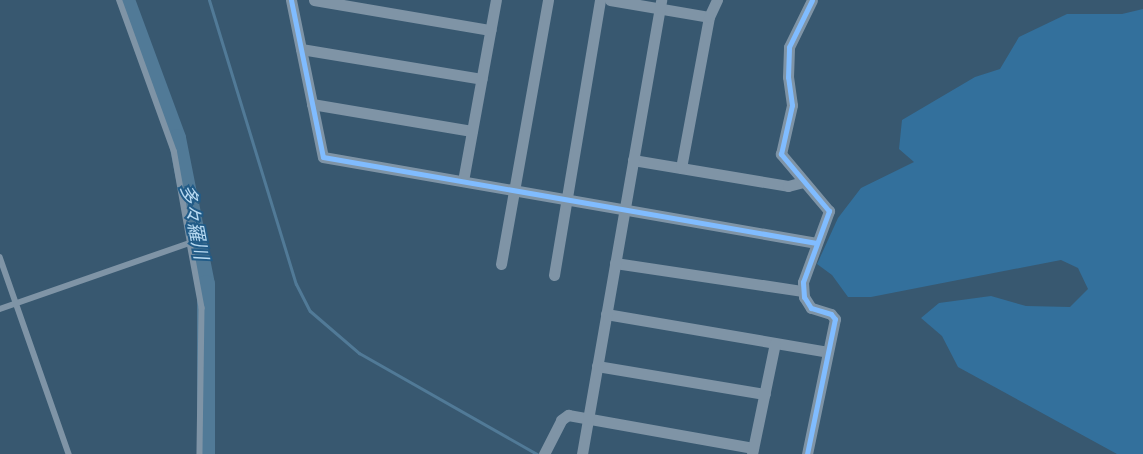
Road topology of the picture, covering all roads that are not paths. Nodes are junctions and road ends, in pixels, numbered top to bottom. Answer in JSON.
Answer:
{"nodes":[{"id":1,"x":119,"y":0,"type":"edge"},
{"id":2,"x":291,"y":0,"type":"edge"},
{"id":3,"x":314,"y":0,"type":"edge"},
{"id":4,"x":496,"y":0,"type":"edge"},
{"id":5,"x":548,"y":0,"type":"edge"},
{"id":6,"x":600,"y":0,"type":"edge"},
{"id":7,"x":610,"y":0,"type":"edge"},
{"id":8,"x":717,"y":0,"type":"edge"},
{"id":9,"x":812,"y":0,"type":"edge"},
{"id":10,"x":660,"y":4,"type":"edge"},
{"id":11,"x":709,"y":17,"type":"junction"},
{"id":12,"x":490,"y":30,"type":"junction"},
{"id":13,"x":301,"y":49,"type":"junction"},
{"id":14,"x":482,"y":80,"type":"junction"},
{"id":15,"x":312,"y":104,"type":"junction"},
{"id":16,"x":472,"y":131,"type":"junction"},
{"id":17,"x":633,"y":160,"type":"junction"},
{"id":18,"x":681,"y":168,"type":"junction"},
{"id":19,"x":463,"y":181,"type":"junction"},
{"id":20,"x":803,"y":182,"type":"junction"},
{"id":21,"x":513,"y":190,"type":"junction"},
{"id":22,"x":566,"y":199,"type":"junction"},
{"id":23,"x":624,"y":210,"type":"junction"},
{"id":24,"x":190,"y":243,"type":"junction"},
{"id":25,"x":817,"y":244,"type":"junction"},
{"id":26,"x":0,"y":257,"type":"edge"},
{"id":27,"x":615,"y":263,"type":"junction"},
{"id":28,"x":501,"y":264,"type":"dead end"},
{"id":29,"x":554,"y":275,"type":"dead end"},
{"id":30,"x":803,"y":291,"type":"junction"},
{"id":31,"x":16,"y":303,"type":"junction"},
{"id":32,"x":0,"y":309,"type":"edge"},
{"id":33,"x":606,"y":314,"type":"junction"},
{"id":34,"x":775,"y":343,"type":"junction"},
{"id":35,"x":828,"y":352,"type":"junction"},
{"id":36,"x":597,"y":366,"type":"junction"},
{"id":37,"x":765,"y":394,"type":"junction"},
{"id":38,"x":588,"y":419,"type":"junction"},
{"id":39,"x":753,"y":451,"type":"edge"},
{"id":40,"x":69,"y":454,"type":"edge"},
{"id":41,"x":200,"y":454,"type":"edge"},
{"id":42,"x":544,"y":454,"type":"edge"},
{"id":43,"x":582,"y":454,"type":"edge"},
{"id":44,"x":807,"y":454,"type":"edge"}],
"edges":[{"from":1,"to":24,"type":"lane"},
{"from":2,"to":13,"type":"street"},
{"from":3,"to":12,"type":"street"},
{"from":4,"to":12,"type":"street"},
{"from":5,"to":21,"type":"street"},
{"from":6,"to":22,"type":"street"},
{"from":7,"to":10,"type":"street"},
{"from":8,"to":11,"type":"street"},
{"from":9,"to":20,"type":"street"},
{"from":10,"to":11,"type":"street"},
{"from":10,"to":17,"type":"street"},
{"from":11,"to":18,"type":"street"},
{"from":12,"to":14,"type":"street"},
{"from":13,"to":14,"type":"street"},
{"from":13,"to":15,"type":"street"},
{"from":14,"to":16,"type":"street"},
{"from":15,"to":16,"type":"street"},
{"from":15,"to":19,"type":"street"},
{"from":16,"to":19,"type":"street"},
{"from":17,"to":18,"type":"street"},
{"from":17,"to":23,"type":"street"},
{"from":18,"to":20,"type":"street"},
{"from":19,"to":21,"type":"street"},
{"from":20,"to":25,"type":"street"},
{"from":21,"to":22,"type":"street"},
{"from":21,"to":28,"type":"street"},
{"from":22,"to":23,"type":"street"},
{"from":22,"to":29,"type":"street"},
{"from":23,"to":25,"type":"street"},
{"from":23,"to":27,"type":"street"},
{"from":24,"to":31,"type":"lane"},
{"from":24,"to":41,"type":"lane"},
{"from":25,"to":30,"type":"street"},
{"from":26,"to":31,"type":"lane"},
{"from":27,"to":30,"type":"street"},
{"from":27,"to":33,"type":"street"},
{"from":30,"to":35,"type":"street"},
{"from":31,"to":32,"type":"lane"},
{"from":31,"to":40,"type":"lane"},
{"from":33,"to":34,"type":"street"},
{"from":33,"to":36,"type":"street"},
{"from":34,"to":35,"type":"street"},
{"from":34,"to":37,"type":"street"},
{"from":35,"to":44,"type":"street"},
{"from":36,"to":37,"type":"street"},
{"from":36,"to":38,"type":"street"},
{"from":37,"to":39,"type":"street"},
{"from":38,"to":39,"type":"street"},
{"from":38,"to":42,"type":"street"},
{"from":38,"to":43,"type":"street"}]}
